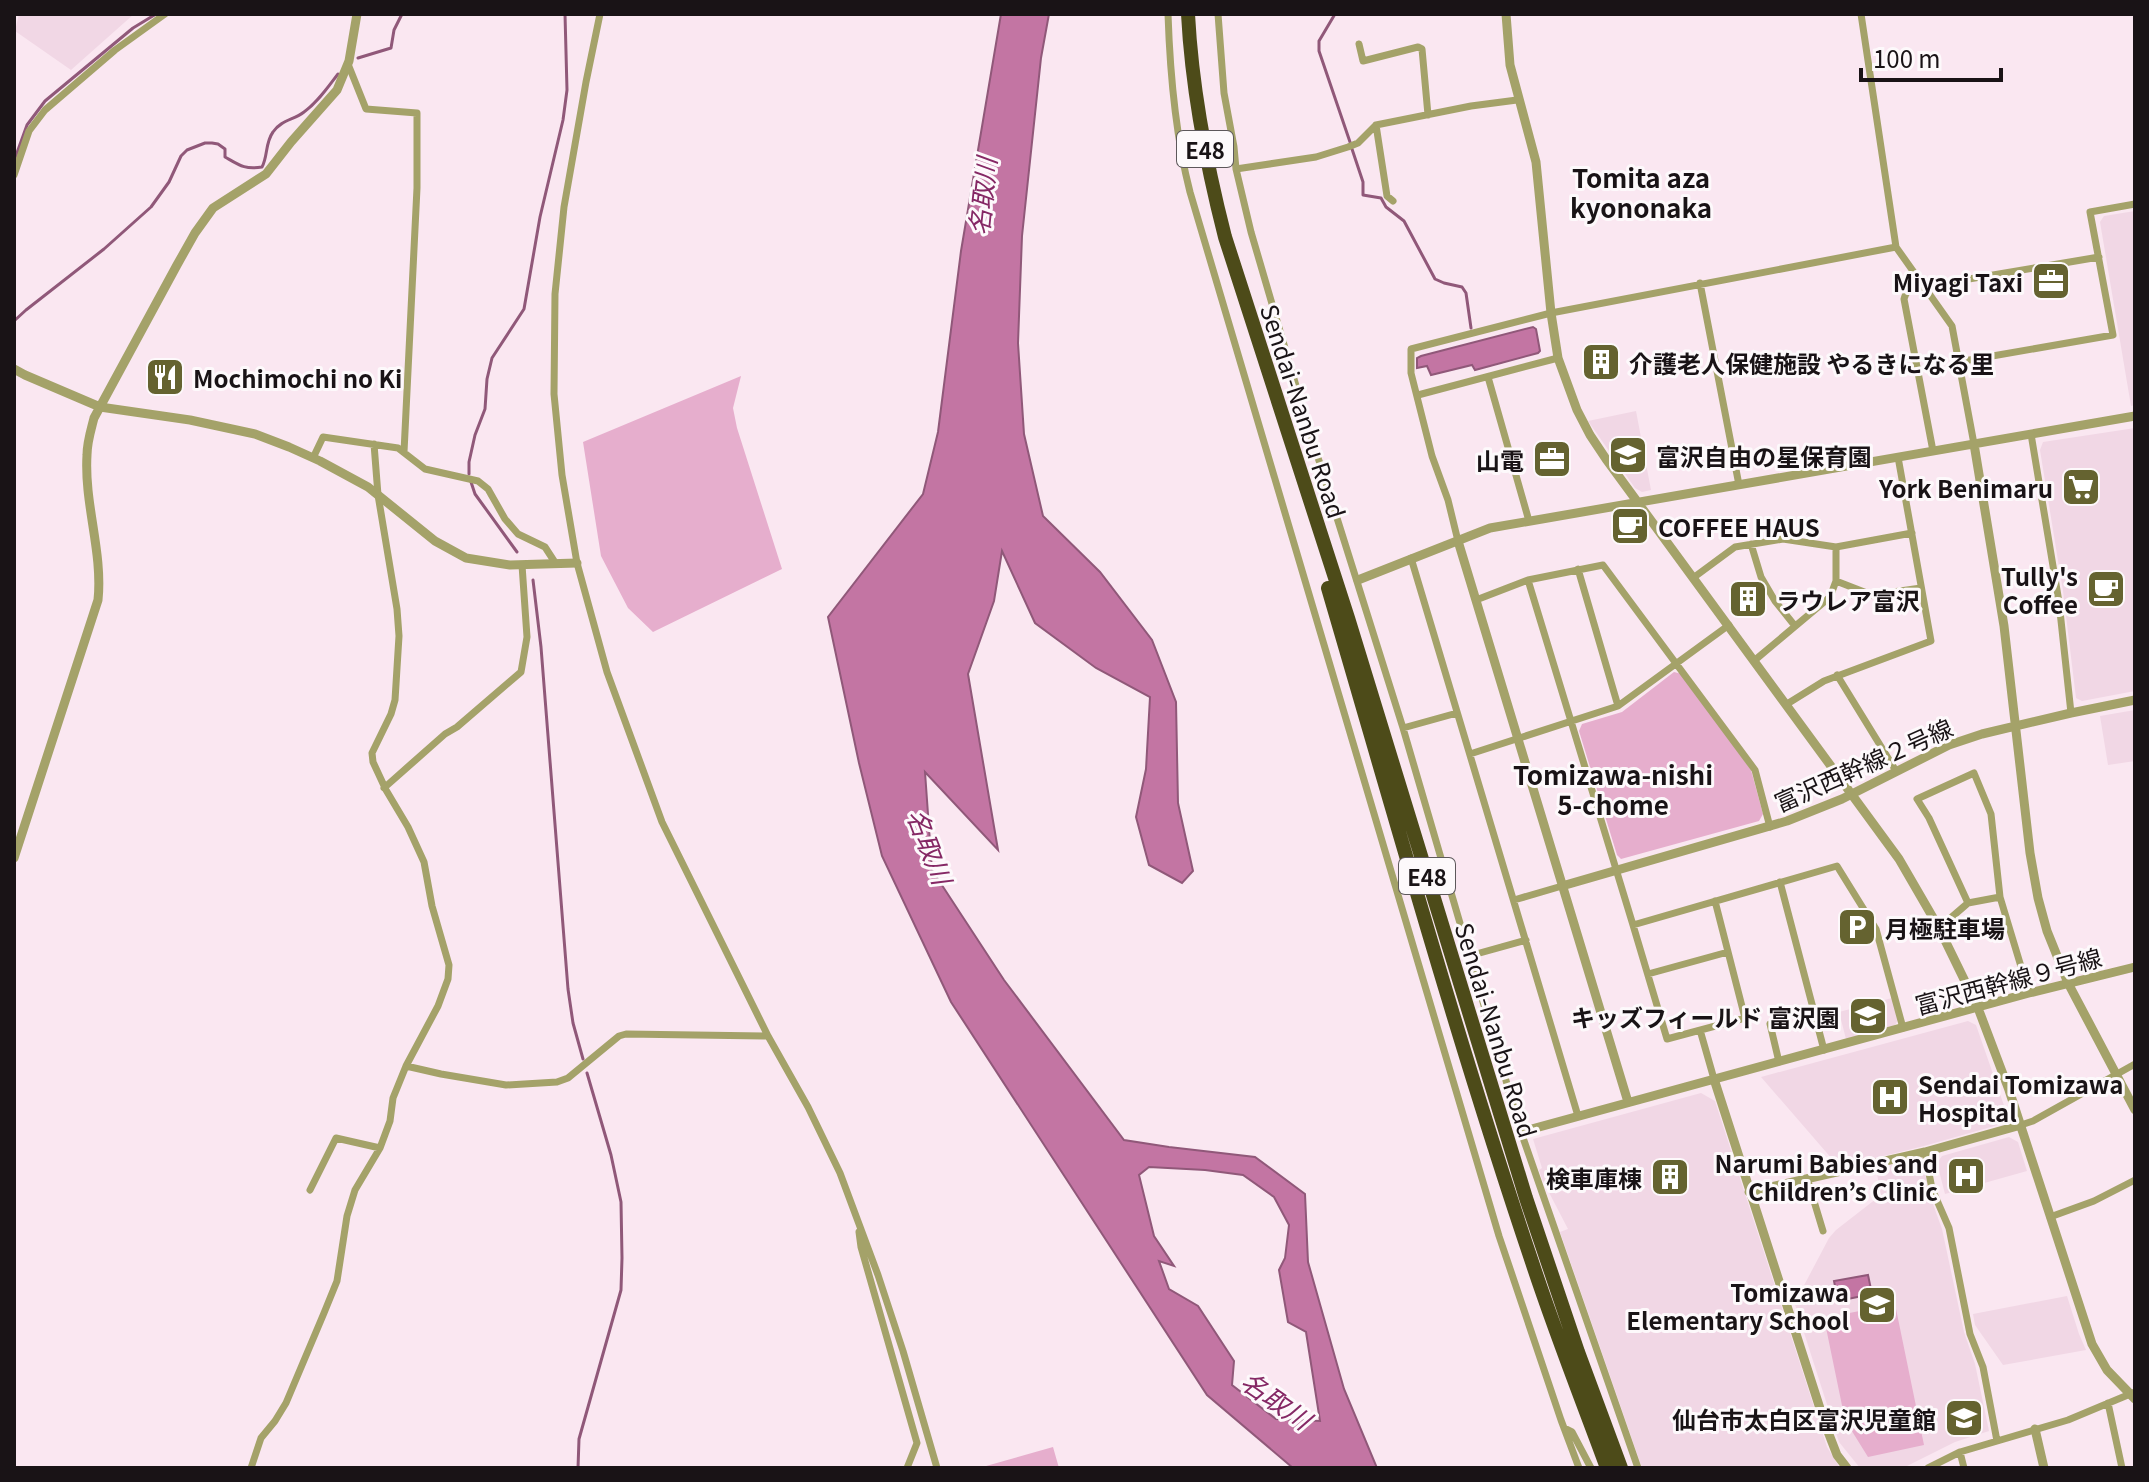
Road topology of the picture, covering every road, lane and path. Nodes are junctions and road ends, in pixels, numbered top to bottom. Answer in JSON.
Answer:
{"nodes":[{"id":1,"x":165,"y":14,"type":"edge"},
{"id":2,"x":357,"y":14,"type":"edge"},
{"id":3,"x":600,"y":14,"type":"edge"},
{"id":4,"x":1168,"y":14,"type":"edge"},
{"id":5,"x":1188,"y":14,"type":"edge"},
{"id":6,"x":1218,"y":14,"type":"edge"},
{"id":7,"x":1506,"y":14,"type":"edge"},
{"id":8,"x":1861,"y":14,"type":"edge"},
{"id":9,"x":1359,"y":44,"type":"dead end"},
{"id":10,"x":348,"y":64,"type":"junction"},
{"id":11,"x":1517,"y":100,"type":"junction"},
{"id":12,"x":1428,"y":115,"type":"junction"},
{"id":13,"x":1376,"y":125,"type":"junction"},
{"id":14,"x":1236,"y":169,"type":"junction"},
{"id":15,"x":14,"y":175,"type":"edge"},
{"id":16,"x":1394,"y":179,"type":"dead end"},
{"id":17,"x":1385,"y":180,"type":"junction"},
{"id":18,"x":1393,"y":201,"type":"dead end"},
{"id":19,"x":2135,"y":204,"type":"edge"},
{"id":20,"x":1896,"y":247,"type":"junction"},
{"id":21,"x":2099,"y":257,"type":"junction"},
{"id":22,"x":1238,"y":282,"type":"junction"},
{"id":23,"x":1700,"y":283,"type":"junction"},
{"id":24,"x":1925,"y":286,"type":"junction"},
{"id":25,"x":1551,"y":313,"type":"junction"},
{"id":26,"x":1558,"y":358,"type":"junction"},
{"id":27,"x":1958,"y":362,"type":"junction"},
{"id":28,"x":14,"y":369,"type":"edge"},
{"id":29,"x":1488,"y":377,"type":"junction"},
{"id":30,"x":1418,"y":395,"type":"junction"},
{"id":31,"x":100,"y":407,"type":"junction"},
{"id":32,"x":2135,"y":416,"type":"edge"},
{"id":33,"x":2031,"y":434,"type":"junction"},
{"id":34,"x":374,"y":444,"type":"junction"},
{"id":35,"x":1974,"y":444,"type":"junction"},
{"id":36,"x":1933,"y":451,"type":"junction"},
{"id":37,"x":404,"y":452,"type":"junction"},
{"id":38,"x":1898,"y":457,"type":"junction"},
{"id":39,"x":313,"y":458,"type":"junction"},
{"id":40,"x":1739,"y":485,"type":"junction"},
{"id":41,"x":378,"y":495,"type":"junction"},
{"id":42,"x":1639,"y":502,"type":"junction"},
{"id":43,"x":1529,"y":521,"type":"junction"},
{"id":44,"x":1912,"y":533,"type":"junction"},
{"id":45,"x":1458,"y":541,"type":"junction"},
{"id":46,"x":1751,"y":544,"type":"junction"},
{"id":47,"x":1836,"y":547,"type":"junction"},
{"id":48,"x":1411,"y":558,"type":"junction"},
{"id":49,"x":577,"y":563,"type":"junction"},
{"id":50,"x":556,"y":564,"type":"junction"},
{"id":51,"x":522,"y":565,"type":"junction"},
{"id":52,"x":1578,"y":569,"type":"junction"},
{"id":53,"x":1693,"y":578,"type":"junction"},
{"id":54,"x":1358,"y":580,"type":"junction"},
{"id":55,"x":1528,"y":580,"type":"junction"},
{"id":56,"x":1836,"y":581,"type":"junction"},
{"id":57,"x":1921,"y":588,"type":"junction"},
{"id":58,"x":1476,"y":600,"type":"junction"},
{"id":59,"x":1729,"y":625,"type":"junction"},
{"id":60,"x":1795,"y":626,"type":"junction"},
{"id":61,"x":1755,"y":660,"type":"junction"},
{"id":62,"x":1678,"y":664,"type":"junction"},
{"id":63,"x":1837,"y":675,"type":"junction"},
{"id":64,"x":2135,"y":700,"type":"edge"},
{"id":65,"x":1787,"y":704,"type":"junction"},
{"id":66,"x":1618,"y":706,"type":"junction"},
{"id":67,"x":1457,"y":713,"type":"junction"},
{"id":68,"x":2071,"y":713,"type":"junction"},
{"id":69,"x":1571,"y":722,"type":"junction"},
{"id":70,"x":2016,"y":725,"type":"junction"},
{"id":71,"x":1403,"y":728,"type":"junction"},
{"id":72,"x":1518,"y":738,"type":"junction"},
{"id":73,"x":1470,"y":754,"type":"junction"},
{"id":74,"x":1896,"y":771,"type":"junction"},
{"id":75,"x":384,"y":788,"type":"junction"},
{"id":76,"x":1852,"y":794,"type":"junction"},
{"id":77,"x":1770,"y":827,"type":"junction"},
{"id":78,"x":14,"y":858,"type":"edge"},
{"id":79,"x":1617,"y":871,"type":"junction"},
{"id":80,"x":1780,"y":882,"type":"junction"},
{"id":81,"x":1562,"y":886,"type":"junction"},
{"id":82,"x":2000,"y":897,"type":"junction"},
{"id":83,"x":1514,"y":900,"type":"junction"},
{"id":84,"x":1715,"y":901,"type":"junction"},
{"id":85,"x":1968,"y":903,"type":"junction"},
{"id":86,"x":1633,"y":925,"type":"junction"},
{"id":87,"x":1939,"y":928,"type":"junction"},
{"id":88,"x":1526,"y":940,"type":"junction"},
{"id":89,"x":1728,"y":952,"type":"junction"},
{"id":90,"x":1469,"y":956,"type":"junction"},
{"id":91,"x":2135,"y":967,"type":"edge"},
{"id":92,"x":1648,"y":974,"type":"junction"},
{"id":93,"x":2068,"y":983,"type":"junction"},
{"id":94,"x":2029,"y":993,"type":"junction"},
{"id":95,"x":1978,"y":1008,"type":"junction"},
{"id":96,"x":1770,"y":1024,"type":"dead end"},
{"id":97,"x":1903,"y":1028,"type":"junction"},
{"id":98,"x":1700,"y":1030,"type":"junction"},
{"id":99,"x":768,"y":1036,"type":"junction"},
{"id":100,"x":1824,"y":1050,"type":"junction"},
{"id":101,"x":1779,"y":1062,"type":"junction"},
{"id":102,"x":2135,"y":1064,"type":"edge"},
{"id":103,"x":406,"y":1066,"type":"junction"},
{"id":104,"x":2116,"y":1073,"type":"junction"},
{"id":105,"x":1714,"y":1079,"type":"junction"},
{"id":106,"x":1628,"y":1102,"type":"junction"},
{"id":107,"x":2135,"y":1110,"type":"edge"},
{"id":108,"x":1578,"y":1116,"type":"junction"},
{"id":109,"x":2021,"y":1125,"type":"junction"},
{"id":110,"x":1521,"y":1132,"type":"junction"},
{"id":111,"x":380,"y":1148,"type":"junction"},
{"id":112,"x":1925,"y":1152,"type":"junction"},
{"id":113,"x":1807,"y":1178,"type":"junction"},
{"id":114,"x":2135,"y":1180,"type":"edge"},
{"id":115,"x":310,"y":1190,"type":"dead end"},
{"id":116,"x":1749,"y":1192,"type":"junction"},
{"id":117,"x":856,"y":1213,"type":"junction"},
{"id":118,"x":2050,"y":1217,"type":"junction"},
{"id":119,"x":1823,"y":1231,"type":"dead end"},
{"id":120,"x":2133,"y":1395,"type":"edge"},
{"id":121,"x":2108,"y":1403,"type":"junction"},
{"id":122,"x":1564,"y":1428,"type":"junction"},
{"id":123,"x":2035,"y":1429,"type":"junction"},
{"id":124,"x":1997,"y":1441,"type":"junction"},
{"id":125,"x":1960,"y":1452,"type":"junction"},
{"id":126,"x":251,"y":1468,"type":"edge"},
{"id":127,"x":907,"y":1468,"type":"edge"},
{"id":128,"x":937,"y":1468,"type":"edge"},
{"id":129,"x":1579,"y":1468,"type":"edge"},
{"id":130,"x":1591,"y":1468,"type":"edge"},
{"id":131,"x":1607,"y":1468,"type":"edge"},
{"id":132,"x":1621,"y":1468,"type":"edge"},
{"id":133,"x":1638,"y":1468,"type":"edge"},
{"id":134,"x":1847,"y":1468,"type":"edge"},
{"id":135,"x":1928,"y":1468,"type":"edge"},
{"id":136,"x":1964,"y":1468,"type":"edge"},
{"id":137,"x":2044,"y":1468,"type":"edge"},
{"id":138,"x":2122,"y":1468,"type":"edge"}],
"edges":[{"from":1,"to":15,"type":"street"},
{"from":2,"to":10,"type":"street"},
{"from":3,"to":49,"type":"street"},
{"from":4,"to":122,"type":"street"},
{"from":5,"to":22,"type":"highway","name":"Sendai-Nanbu Road","number":"E48"},
{"from":6,"to":14,"type":"street"},
{"from":7,"to":11,"type":"street"},
{"from":8,"to":20,"type":"street"},
{"from":9,"to":12,"type":"street"},
{"from":10,"to":31,"type":"street"},
{"from":10,"to":37,"type":"street"},
{"from":11,"to":12,"type":"street"},
{"from":11,"to":25,"type":"street"},
{"from":12,"to":13,"type":"street"},
{"from":13,"to":14,"type":"street"},
{"from":13,"to":17,"type":"street"},
{"from":14,"to":54,"type":"street"},
{"from":16,"to":17,"type":"street"},
{"from":17,"to":18,"type":"street"},
{"from":19,"to":21,"type":"street"},
{"from":20,"to":23,"type":"street"},
{"from":20,"to":24,"type":"street"},
{"from":21,"to":24,"type":"street"},
{"from":21,"to":27,"type":"street"},
{"from":22,"to":131,"type":"highway","name":"Sendai-Nanbu Road","number":"E48"},
{"from":22,"to":132,"type":"highway","name":"Sendai-Nanbu Road","number":"E48"},
{"from":23,"to":25,"type":"street"},
{"from":23,"to":40,"type":"street"},
{"from":24,"to":27,"type":"street"},
{"from":24,"to":36,"type":"street"},
{"from":25,"to":26,"type":"street"},
{"from":25,"to":30,"type":"street"},
{"from":26,"to":29,"type":"street"},
{"from":26,"to":42,"type":"street"},
{"from":27,"to":35,"type":"street"},
{"from":28,"to":31,"type":"street"},
{"from":29,"to":30,"type":"street"},
{"from":29,"to":43,"type":"street"},
{"from":30,"to":45,"type":"street"},
{"from":31,"to":39,"type":"street"},
{"from":31,"to":78,"type":"street"},
{"from":32,"to":33,"type":"street"},
{"from":33,"to":35,"type":"street"},
{"from":33,"to":68,"type":"street"},
{"from":34,"to":37,"type":"street"},
{"from":34,"to":39,"type":"street"},
{"from":34,"to":41,"type":"street"},
{"from":35,"to":36,"type":"street"},
{"from":35,"to":70,"type":"street"},
{"from":36,"to":38,"type":"street"},
{"from":37,"to":50,"type":"street"},
{"from":38,"to":40,"type":"street"},
{"from":38,"to":44,"type":"street"},
{"from":39,"to":41,"type":"street"},
{"from":40,"to":42,"type":"street"},
{"from":41,"to":51,"type":"street"},
{"from":41,"to":75,"type":"street"},
{"from":42,"to":43,"type":"street"},
{"from":42,"to":53,"type":"street"},
{"from":43,"to":45,"type":"street"},
{"from":44,"to":47,"type":"street"},
{"from":44,"to":57,"type":"street"},
{"from":45,"to":48,"type":"street"},
{"from":45,"to":58,"type":"street"},
{"from":46,"to":47,"type":"street"},
{"from":46,"to":53,"type":"street"},
{"from":46,"to":60,"type":"street"},
{"from":47,"to":56,"type":"street"},
{"from":48,"to":54,"type":"street"},
{"from":48,"to":67,"type":"street"},
{"from":49,"to":50,"type":"street"},
{"from":49,"to":99,"type":"street"},
{"from":50,"to":51,"type":"street"},
{"from":51,"to":75,"type":"street"},
{"from":52,"to":55,"type":"street"},
{"from":52,"to":62,"type":"street"},
{"from":52,"to":66,"type":"street"},
{"from":53,"to":59,"type":"street"},
{"from":54,"to":71,"type":"street"},
{"from":55,"to":58,"type":"street"},
{"from":55,"to":69,"type":"street"},
{"from":56,"to":57,"type":"street"},
{"from":56,"to":60,"type":"street"},
{"from":57,"to":63,"type":"street"},
{"from":58,"to":72,"type":"street"},
{"from":59,"to":61,"type":"street"},
{"from":59,"to":62,"type":"street"},
{"from":60,"to":61,"type":"street"},
{"from":61,"to":65,"type":"street"},
{"from":62,"to":66,"type":"street"},
{"from":62,"to":77,"type":"street"},
{"from":63,"to":65,"type":"street"},
{"from":63,"to":74,"type":"street"},
{"from":64,"to":68,"type":"street","name":"富沢西幹線２号線"},
{"from":65,"to":76,"type":"street"},
{"from":66,"to":69,"type":"street"},
{"from":67,"to":71,"type":"street"},
{"from":67,"to":73,"type":"street"},
{"from":68,"to":70,"type":"street","name":"富沢西幹線２号線"},
{"from":69,"to":72,"type":"street"},
{"from":69,"to":79,"type":"street"},
{"from":70,"to":74,"type":"street","name":"富沢西幹線２号線"},
{"from":70,"to":93,"type":"street"},
{"from":71,"to":90,"type":"street"},
{"from":72,"to":73,"type":"street"},
{"from":72,"to":81,"type":"street"},
{"from":73,"to":83,"type":"street"},
{"from":74,"to":76,"type":"street","name":"富沢西幹線２号線"},
{"from":75,"to":103,"type":"street"},
{"from":76,"to":77,"type":"street","name":"富沢西幹線２号線"},
{"from":76,"to":87,"type":"street"},
{"from":77,"to":79,"type":"street","name":"富沢西幹線２号線"},
{"from":79,"to":81,"type":"street","name":"富沢西幹線２号線"},
{"from":79,"to":86,"type":"street"},
{"from":80,"to":84,"type":"street"},
{"from":80,"to":97,"type":"street"},
{"from":80,"to":100,"type":"street"},
{"from":81,"to":83,"type":"street"},
{"from":81,"to":106,"type":"street"},
{"from":82,"to":85,"type":"street"},
{"from":82,"to":85,"type":"street"},
{"from":82,"to":94,"type":"street"},
{"from":83,"to":88,"type":"street"},
{"from":84,"to":86,"type":"street"},
{"from":84,"to":89,"type":"street"},
{"from":85,"to":87,"type":"street"},
{"from":86,"to":92,"type":"street"},
{"from":87,"to":95,"type":"street"},
{"from":88,"to":90,"type":"street"},
{"from":88,"to":108,"type":"street"},
{"from":89,"to":92,"type":"street"},
{"from":89,"to":98,"type":"street"},
{"from":90,"to":110,"type":"street"},
{"from":91,"to":93,"type":"street","name":"富沢西幹線９号線"},
{"from":92,"to":98,"type":"street"},
{"from":93,"to":94,"type":"street","name":"富沢西幹線９号線"},
{"from":93,"to":104,"type":"street"},
{"from":94,"to":95,"type":"street","name":"富沢西幹線９号線"},
{"from":95,"to":97,"type":"street","name":"富沢西幹線９号線"},
{"from":95,"to":109,"type":"street"},
{"from":96,"to":101,"type":"street"},
{"from":97,"to":100,"type":"street","name":"富沢西幹線９号線"},
{"from":98,"to":105,"type":"street"},
{"from":99,"to":103,"type":"street"},
{"from":99,"to":117,"type":"street"},
{"from":100,"to":101,"type":"street","name":"富沢西幹線９号線"},
{"from":101,"to":105,"type":"street","name":"富沢西幹線９号線"},
{"from":102,"to":104,"type":"street"},
{"from":103,"to":111,"type":"street"},
{"from":104,"to":107,"type":"street"},
{"from":104,"to":109,"type":"street"},
{"from":105,"to":106,"type":"street","name":"富沢西幹線９号線"},
{"from":105,"to":116,"type":"street"},
{"from":106,"to":108,"type":"street","name":"富沢西幹線９号線"},
{"from":108,"to":110,"type":"street","name":"富沢西幹線９号線"},
{"from":109,"to":112,"type":"street"},
{"from":109,"to":118,"type":"street"},
{"from":110,"to":133,"type":"street"},
{"from":111,"to":115,"type":"street"},
{"from":111,"to":126,"type":"street"},
{"from":112,"to":113,"type":"street"},
{"from":112,"to":124,"type":"street"},
{"from":113,"to":116,"type":"street"},
{"from":113,"to":119,"type":"street"},
{"from":114,"to":118,"type":"street"},
{"from":116,"to":134,"type":"street"},
{"from":117,"to":127,"type":"street"},
{"from":117,"to":128,"type":"street"},
{"from":118,"to":120,"type":"street"},
{"from":120,"to":121,"type":"street"},
{"from":121,"to":123,"type":"street"},
{"from":121,"to":138,"type":"street"},
{"from":122,"to":129,"type":"street"},
{"from":122,"to":130,"type":"street"},
{"from":123,"to":124,"type":"street"},
{"from":123,"to":137,"type":"street"},
{"from":124,"to":125,"type":"street"},
{"from":125,"to":135,"type":"street"},
{"from":125,"to":136,"type":"street"}]}
